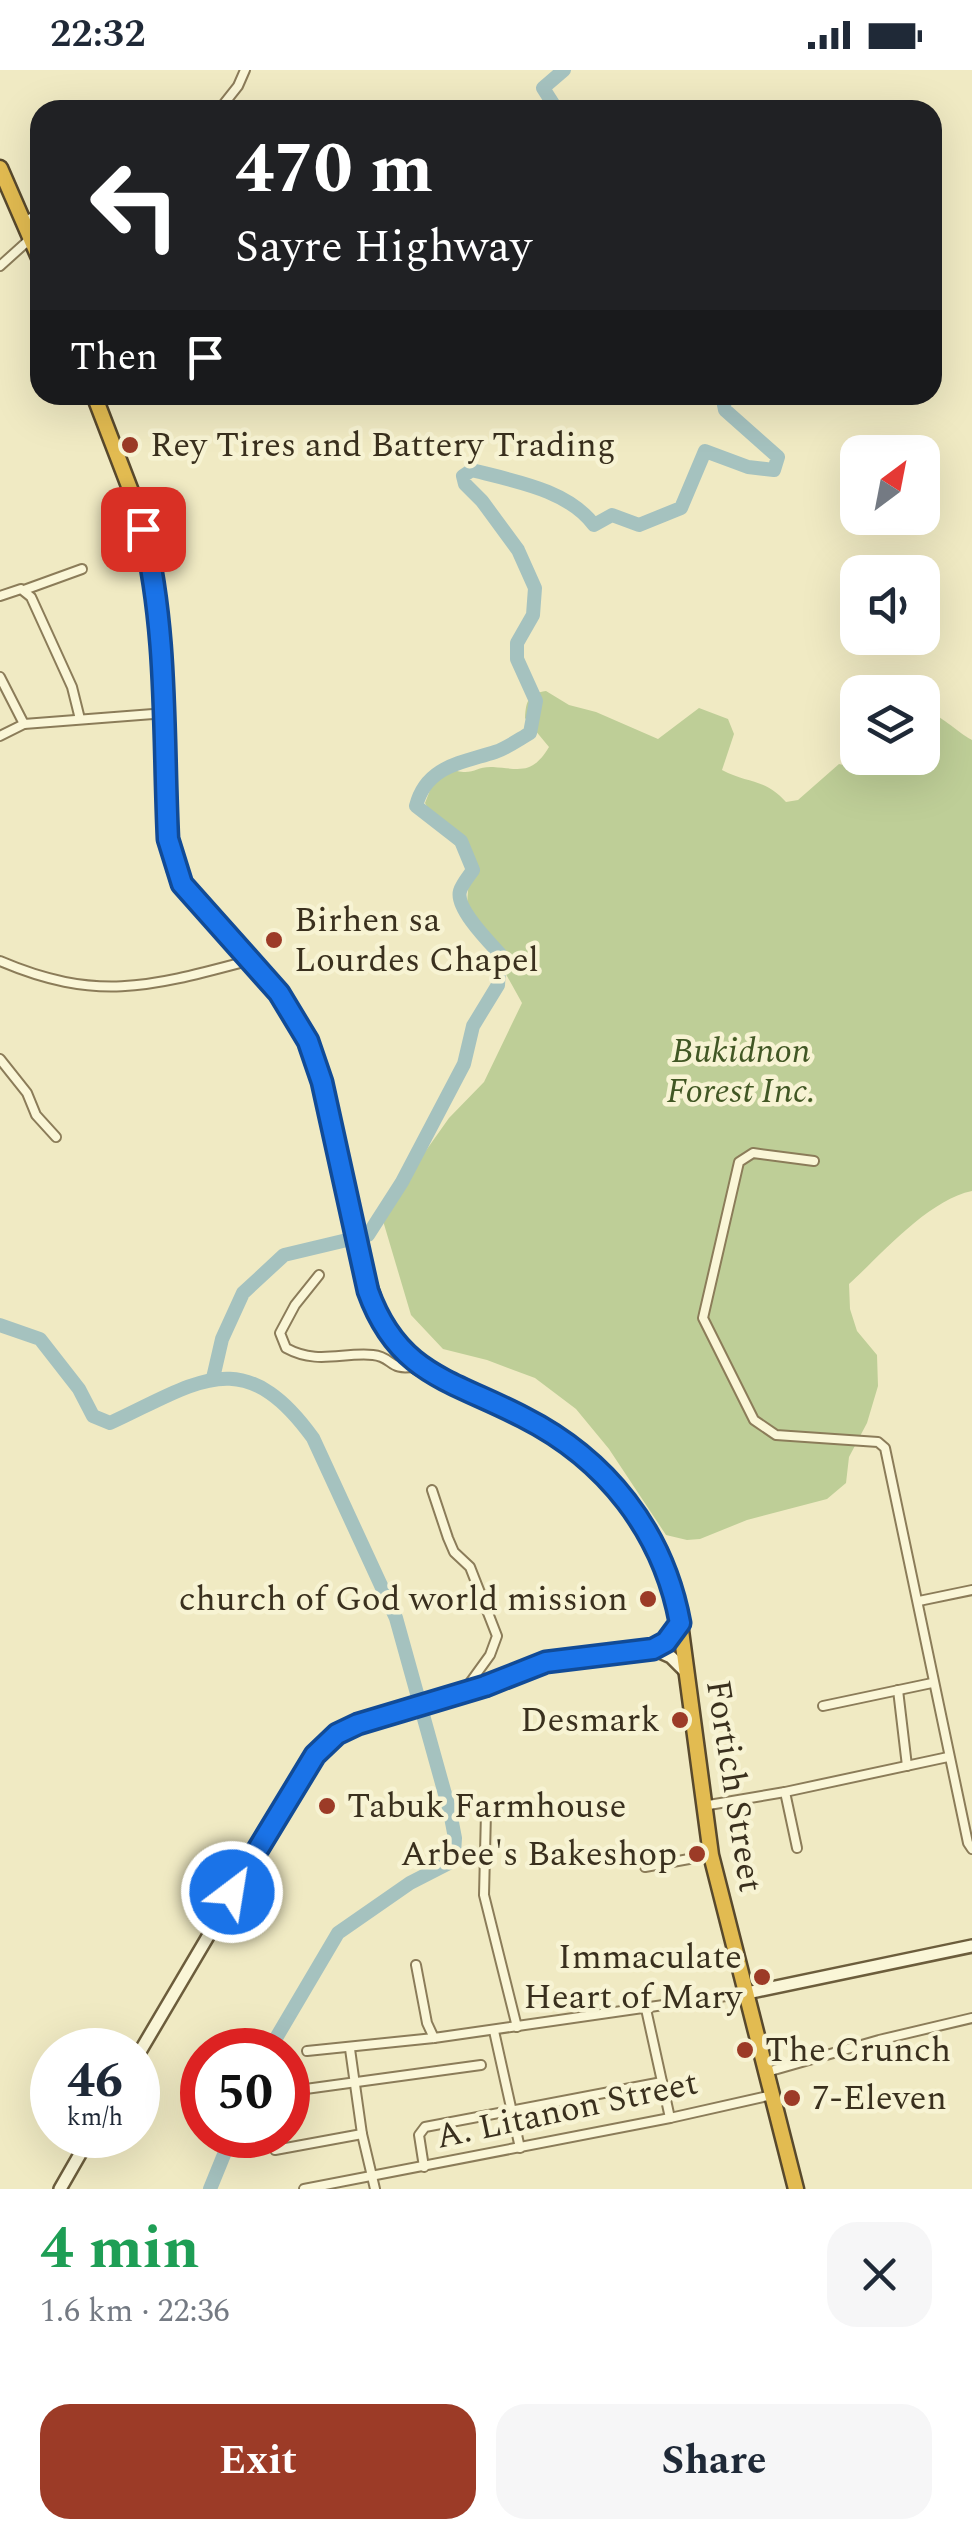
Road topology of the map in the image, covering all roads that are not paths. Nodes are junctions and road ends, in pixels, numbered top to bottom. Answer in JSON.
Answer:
{"nodes":[{"id":1,"x":245,"y":70,"type":"edge"},
{"id":2,"x":227,"y":100,"type":"edge"},
{"id":3,"x":0,"y":168,"type":"edge"},
{"id":4,"x":30,"y":219,"type":"edge"},
{"id":5,"x":24,"y":222,"type":"junction"},
{"id":6,"x":30,"y":236,"type":"edge"},
{"id":7,"x":30,"y":239,"type":"edge"},
{"id":8,"x":0,"y":266,"type":"edge"},
{"id":9,"x":98,"y":405,"type":"edge"},
{"id":10,"x":82,"y":569,"type":"dead end"},
{"id":11,"x":24,"y":590,"type":"junction"},
{"id":12,"x":0,"y":596,"type":"edge"},
{"id":13,"x":0,"y":678,"type":"edge"},
{"id":14,"x":166,"y":714,"type":"junction"},
{"id":15,"x":80,"y":719,"type":"junction"},
{"id":16,"x":24,"y":724,"type":"junction"},
{"id":17,"x":0,"y":736,"type":"edge"},
{"id":18,"x":251,"y":960,"type":"junction"},
{"id":19,"x":0,"y":961,"type":"edge"},
{"id":20,"x":0,"y":1059,"type":"edge"},
{"id":21,"x":56,"y":1137,"type":"dead end"},
{"id":22,"x":814,"y":1161,"type":"dead end"},
{"id":23,"x":319,"y":1275,"type":"dead end"},
{"id":24,"x":418,"y":1366,"type":"junction"},
{"id":25,"x":432,"y":1490,"type":"dead end"},
{"id":26,"x":972,"y":1590,"type":"edge"},
{"id":27,"x":919,"y":1602,"type":"junction"},
{"id":28,"x":680,"y":1623,"type":"junction"},
{"id":29,"x":653,"y":1649,"type":"junction"},
{"id":30,"x":686,"y":1672,"type":"junction"},
{"id":31,"x":932,"y":1683,"type":"junction"},
{"id":32,"x":898,"y":1690,"type":"junction"},
{"id":33,"x":455,"y":1696,"type":"junction"},
{"id":34,"x":823,"y":1706,"type":"dead end"},
{"id":35,"x":948,"y":1757,"type":"junction"},
{"id":36,"x":907,"y":1766,"type":"junction"},
{"id":37,"x":785,"y":1792,"type":"junction"},
{"id":38,"x":703,"y":1806,"type":"junction"},
{"id":39,"x":486,"y":1812,"type":"dead end"},
{"id":40,"x":797,"y":1848,"type":"dead end"},
{"id":41,"x":972,"y":1849,"type":"edge"},
{"id":42,"x":712,"y":1855,"type":"junction"},
{"id":43,"x":646,"y":1867,"type":"dead end"},
{"id":44,"x":972,"y":1946,"type":"edge"},
{"id":45,"x":416,"y":1965,"type":"dead end"},
{"id":46,"x":746,"y":1993,"type":"junction"},
{"id":47,"x":646,"y":2010,"type":"junction"},
{"id":48,"x":972,"y":2018,"type":"edge"},
{"id":49,"x":517,"y":2027,"type":"junction"},
{"id":50,"x":154,"y":2028,"type":"edge"},
{"id":51,"x":494,"y":2030,"type":"junction"},
{"id":52,"x":434,"y":2038,"type":"junction"},
{"id":53,"x":350,"y":2049,"type":"junction"},
{"id":54,"x":310,"y":2051,"type":"edge"},
{"id":55,"x":480,"y":2065,"type":"dead end"},
{"id":56,"x":767,"y":2072,"type":"junction"},
{"id":57,"x":662,"y":2082,"type":"junction"},
{"id":58,"x":356,"y":2084,"type":"junction"},
{"id":59,"x":310,"y":2088,"type":"edge"},
{"id":60,"x":772,"y":2095,"type":"junction"},
{"id":61,"x":510,"y":2110,"type":"junction"},
{"id":62,"x":670,"y":2118,"type":"junction"},
{"id":63,"x":362,"y":2134,"type":"junction"},
{"id":64,"x":310,"y":2144,"type":"edge"},
{"id":65,"x":520,"y":2148,"type":"junction"},
{"id":66,"x":78,"y":2158,"type":"edge"},
{"id":67,"x":424,"y":2167,"type":"junction"},
{"id":68,"x":372,"y":2175,"type":"junction"},
{"id":69,"x":60,"y":2189,"type":"edge"},
{"id":70,"x":304,"y":2189,"type":"edge"},
{"id":71,"x":376,"y":2189,"type":"edge"},
{"id":72,"x":796,"y":2189,"type":"edge"}],
"edges":[{"from":1,"to":2,"type":"street"},
{"from":3,"to":5,"type":"highway"},
{"from":4,"to":5,"type":"street"},
{"from":5,"to":6,"type":"highway"},
{"from":7,"to":8,"type":"street"},
{"from":9,"to":14,"type":"highway","name":"Fortich Street"},
{"from":10,"to":11,"type":"street"},
{"from":11,"to":12,"type":"street"},
{"from":11,"to":15,"type":"street"},
{"from":13,"to":16,"type":"street"},
{"from":14,"to":15,"type":"street"},
{"from":14,"to":18,"type":"highway","name":"Fortich Street"},
{"from":15,"to":16,"type":"street"},
{"from":16,"to":17,"type":"street"},
{"from":18,"to":19,"type":"street"},
{"from":18,"to":24,"type":"highway","name":"Fortich Street"},
{"from":20,"to":21,"type":"street"},
{"from":22,"to":27,"type":"street"},
{"from":23,"to":24,"type":"street"},
{"from":24,"to":28,"type":"highway","name":"Fortich Street"},
{"from":25,"to":33,"type":"street"},
{"from":26,"to":27,"type":"street"},
{"from":27,"to":31,"type":"street"},
{"from":28,"to":29,"type":"main road"},
{"from":28,"to":30,"type":"highway","name":"Fortich Street"},
{"from":29,"to":30,"type":"main road"},
{"from":29,"to":33,"type":"main road"},
{"from":30,"to":38,"type":"highway","name":"Fortich Street"},
{"from":31,"to":32,"type":"street"},
{"from":31,"to":35,"type":"street"},
{"from":32,"to":34,"type":"street"},
{"from":32,"to":36,"type":"street"},
{"from":33,"to":50,"type":"main road"},
{"from":35,"to":36,"type":"street"},
{"from":35,"to":41,"type":"street"},
{"from":36,"to":37,"type":"street"},
{"from":37,"to":38,"type":"street"},
{"from":37,"to":40,"type":"street"},
{"from":38,"to":42,"type":"highway","name":"Fortich Street"},
{"from":39,"to":49,"type":"street"},
{"from":42,"to":43,"type":"street"},
{"from":42,"to":46,"type":"highway","name":"Fortich Street"},
{"from":44,"to":46,"type":"main road"},
{"from":45,"to":52,"type":"street"},
{"from":46,"to":47,"type":"street"},
{"from":46,"to":56,"type":"highway","name":"Fortich Street"},
{"from":47,"to":49,"type":"street"},
{"from":47,"to":57,"type":"street"},
{"from":48,"to":56,"type":"street"},
{"from":49,"to":51,"type":"street"},
{"from":51,"to":52,"type":"street"},
{"from":51,"to":61,"type":"street"},
{"from":52,"to":53,"type":"street"},
{"from":53,"to":54,"type":"street"},
{"from":53,"to":58,"type":"street"},
{"from":55,"to":58,"type":"street"},
{"from":56,"to":60,"type":"highway","name":"Fortich Street"},
{"from":57,"to":61,"type":"street"},
{"from":57,"to":62,"type":"street"},
{"from":58,"to":59,"type":"street"},
{"from":58,"to":63,"type":"street"},
{"from":60,"to":62,"type":"street","name":"A. Litanon Street"},
{"from":60,"to":72,"type":"highway","name":"Fortich Street"},
{"from":61,"to":65,"type":"street"},
{"from":61,"to":67,"type":"street"},
{"from":62,"to":65,"type":"street","name":"A. Litanon Street"},
{"from":63,"to":64,"type":"street"},
{"from":63,"to":68,"type":"street"},
{"from":65,"to":67,"type":"street","name":"A. Litanon Street"},
{"from":66,"to":69,"type":"main road"},
{"from":67,"to":68,"type":"street","name":"A. Litanon Street"},
{"from":68,"to":70,"type":"street","name":"A. Litanon Street"},
{"from":68,"to":71,"type":"street"}]}
